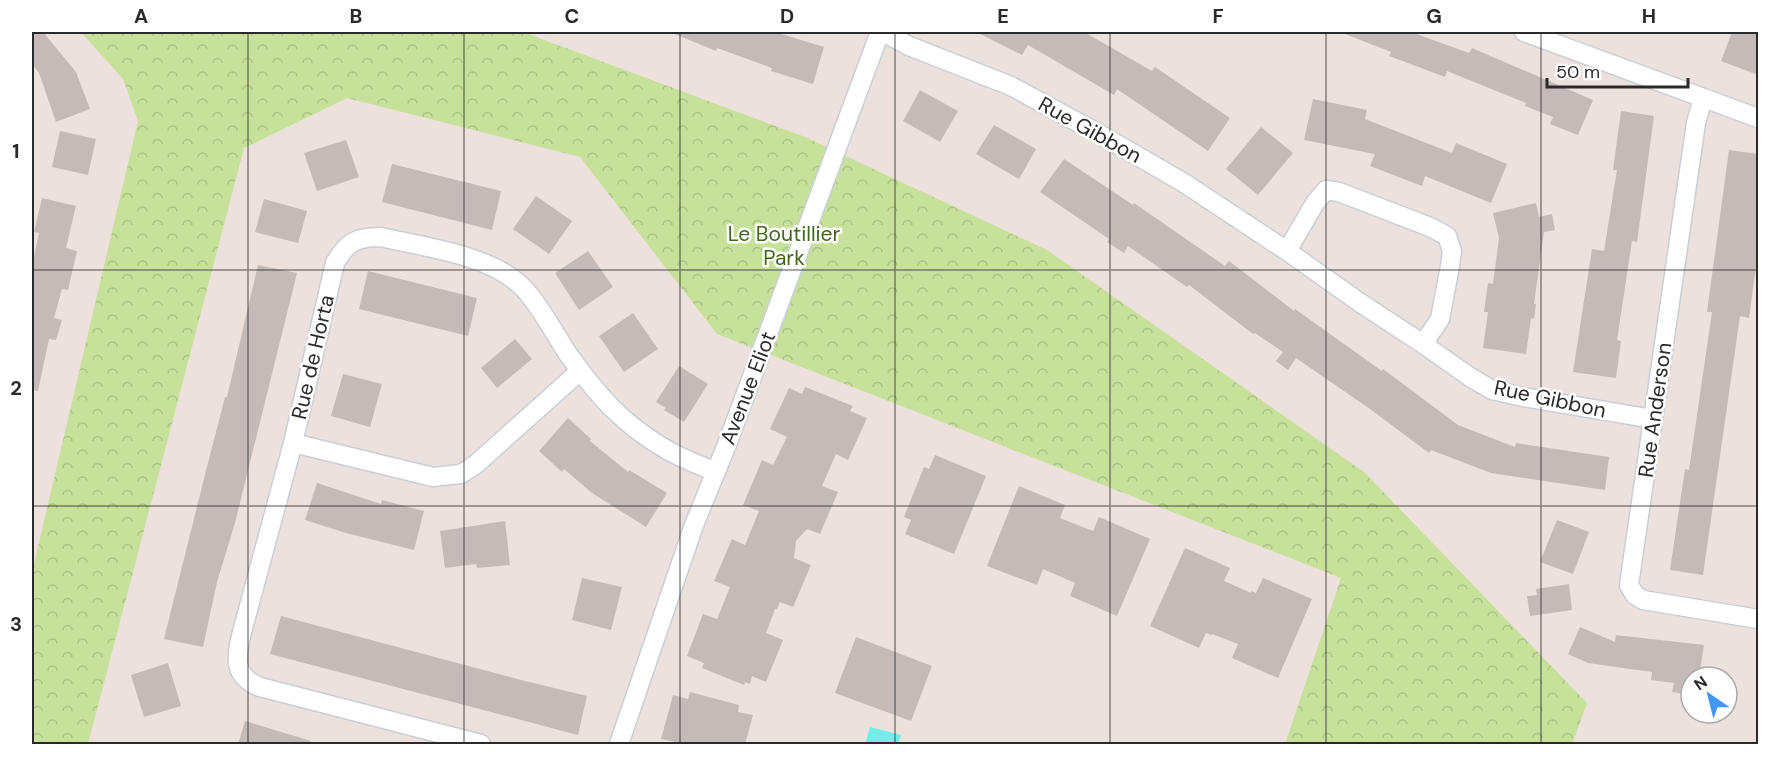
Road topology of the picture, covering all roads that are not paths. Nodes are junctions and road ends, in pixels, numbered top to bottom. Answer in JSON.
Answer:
{"nodes":[{"id":1,"x":882,"y":32,"type":"edge"},
{"id":2,"x":1524,"y":32,"type":"edge"},
{"id":3,"x":1703,"y":98,"type":"junction"},
{"id":4,"x":1758,"y":118,"type":"edge"},
{"id":5,"x":1287,"y":251,"type":"junction"},
{"id":6,"x":1424,"y":344,"type":"junction"},
{"id":7,"x":580,"y":371,"type":"junction"},
{"id":8,"x":1653,"y":419,"type":"junction"},
{"id":9,"x":292,"y":444,"type":"junction"},
{"id":10,"x":715,"y":472,"type":"junction"},
{"id":11,"x":1758,"y":619,"type":"edge"},
{"id":12,"x":481,"y":744,"type":"edge"},
{"id":13,"x":619,"y":744,"type":"edge"}],
"edges":[{"from":1,"to":5,"type":"street","name":"Rue Gibbon"},
{"from":1,"to":10,"type":"street","name":"Avenue Eliot"},
{"from":2,"to":3,"type":"street"},
{"from":3,"to":4,"type":"street"},
{"from":3,"to":8,"type":"street","name":"Rue Anderson"},
{"from":5,"to":6,"type":"street","name":"Rue Gibbon"},
{"from":5,"to":6,"type":"street"},
{"from":6,"to":8,"type":"street","name":"Rue Gibbon"},
{"from":7,"to":9,"type":"street"},
{"from":7,"to":9,"type":"street","name":"Rue de Horta"},
{"from":7,"to":10,"type":"street","name":"Rue de Horta"},
{"from":8,"to":11,"type":"street","name":"Rue Anderson"},
{"from":9,"to":12,"type":"street","name":"Rue de Horta"},
{"from":10,"to":13,"type":"street","name":"Avenue Eliot"}]}
